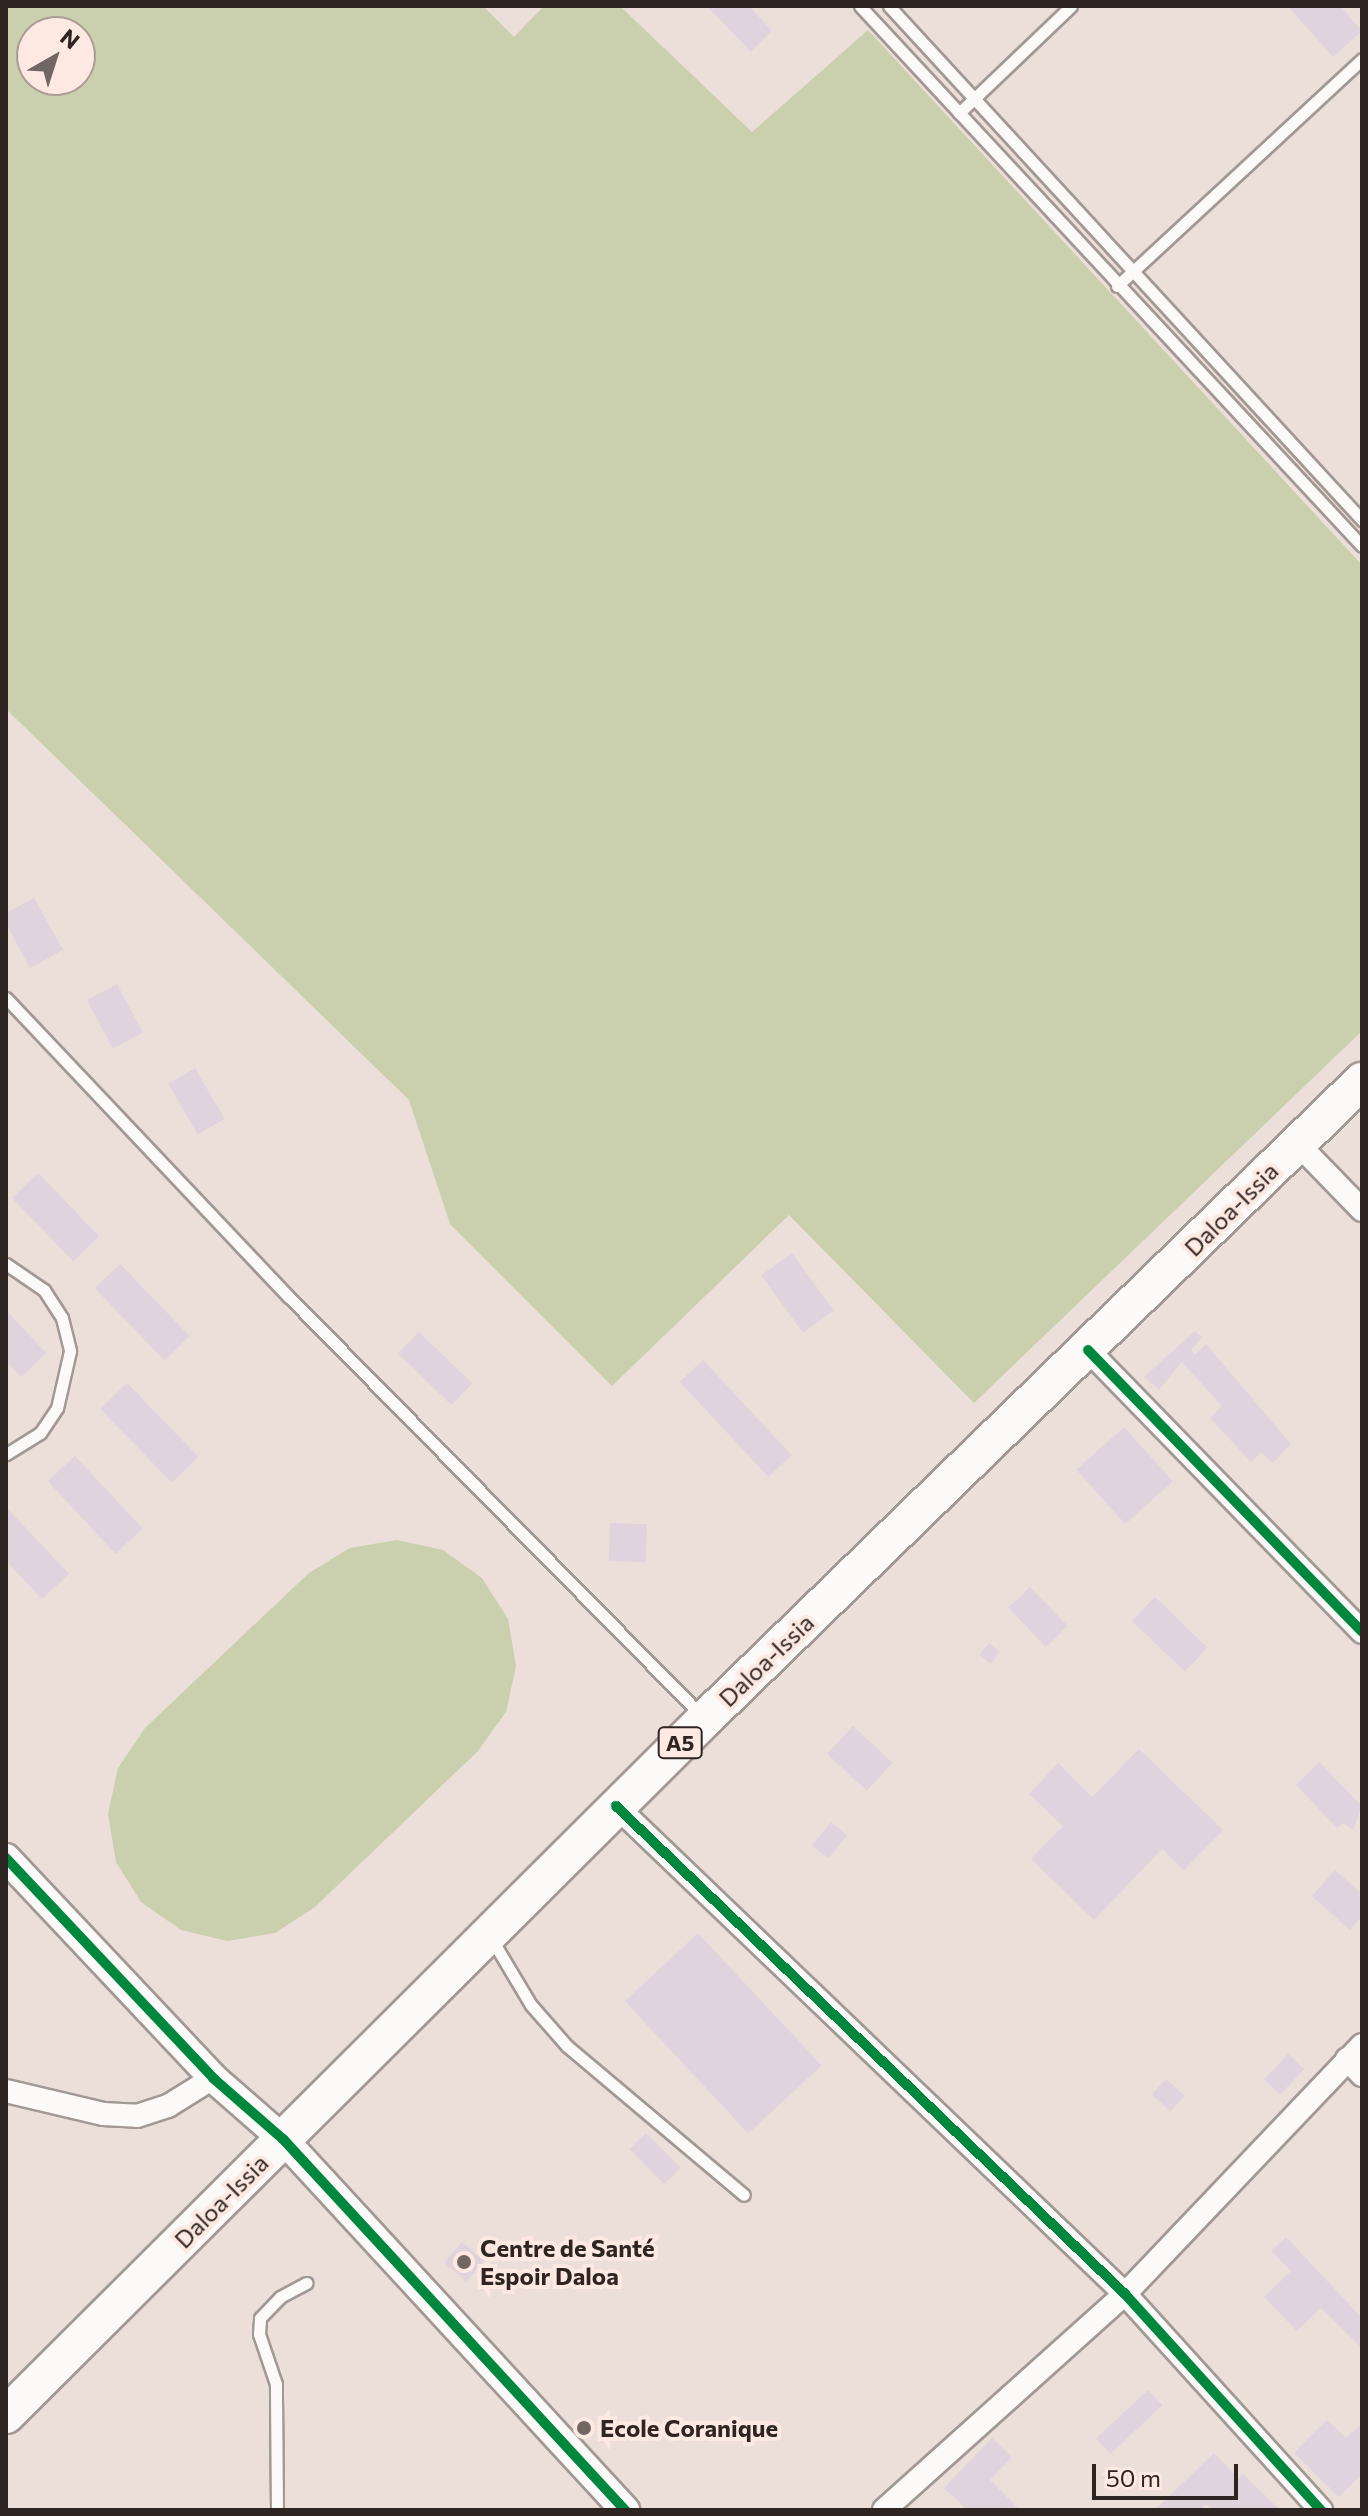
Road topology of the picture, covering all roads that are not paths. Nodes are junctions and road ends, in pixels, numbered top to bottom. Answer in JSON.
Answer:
{"nodes":[{"id":1,"x":860,"y":6,"type":"edge"},
{"id":2,"x":889,"y":6,"type":"edge"},
{"id":3,"x":1071,"y":6,"type":"edge"},
{"id":4,"x":1362,"y":59,"type":"edge"},
{"id":5,"x":974,"y":98,"type":"junction"},
{"id":6,"x":959,"y":113,"type":"junction"},
{"id":7,"x":1133,"y":271,"type":"junction"},
{"id":8,"x":1117,"y":286,"type":"junction"},
{"id":9,"x":1362,"y":520,"type":"edge"},
{"id":10,"x":1362,"y":546,"type":"edge"},
{"id":11,"x":6,"y":998,"type":"edge"},
{"id":12,"x":1362,"y":1081,"type":"edge"},
{"id":13,"x":1297,"y":1143,"type":"junction"},
{"id":14,"x":1362,"y":1210,"type":"edge"},
{"id":15,"x":6,"y":1264,"type":"edge"},
{"id":16,"x":1088,"y":1350,"type":"junction"},
{"id":17,"x":6,"y":1454,"type":"edge"},
{"id":18,"x":1362,"y":1632,"type":"edge"},
{"id":19,"x":705,"y":1719,"type":"junction"},
{"id":20,"x":616,"y":1806,"type":"junction"},
{"id":21,"x":6,"y":1858,"type":"edge"},
{"id":22,"x":488,"y":1934,"type":"junction"},
{"id":23,"x":1357,"y":2059,"type":"edge"},
{"id":24,"x":213,"y":2078,"type":"junction"},
{"id":25,"x":6,"y":2091,"type":"edge"},
{"id":26,"x":283,"y":2139,"type":"junction"},
{"id":27,"x":744,"y":2195,"type":"dead end"},
{"id":28,"x":306,"y":2283,"type":"dead end"},
{"id":29,"x":1125,"y":2294,"type":"junction"},
{"id":30,"x":6,"y":2415,"type":"edge"},
{"id":31,"x":277,"y":2510,"type":"edge"},
{"id":32,"x":625,"y":2510,"type":"edge"},
{"id":33,"x":884,"y":2510,"type":"edge"},
{"id":34,"x":1321,"y":2510,"type":"edge"}],
"edges":[{"from":1,"to":6,"type":"lane"},
{"from":2,"to":5,"type":"lane"},
{"from":3,"to":5,"type":"lane"},
{"from":4,"to":7,"type":"lane"},
{"from":5,"to":6,"type":"lane"},
{"from":5,"to":7,"type":"lane"},
{"from":6,"to":8,"type":"lane"},
{"from":7,"to":8,"type":"lane"},
{"from":7,"to":9,"type":"lane"},
{"from":8,"to":10,"type":"lane"},
{"from":11,"to":19,"type":"lane"},
{"from":12,"to":13,"type":"main road","name":"Daloa-Issia","number":"A5"},
{"from":13,"to":14,"type":"street"},
{"from":13,"to":16,"type":"main road","name":"Daloa-Issia","number":"A5"},
{"from":15,"to":17,"type":"lane"},
{"from":16,"to":18,"type":"street"},
{"from":16,"to":19,"type":"main road","name":"Daloa-Issia","number":"A5"},
{"from":19,"to":20,"type":"main road","name":"Daloa-Issia","number":"A5"},
{"from":20,"to":22,"type":"main road","name":"Daloa-Issia","number":"A5"},
{"from":20,"to":29,"type":"street"},
{"from":21,"to":24,"type":"street"},
{"from":22,"to":26,"type":"main road","name":"Daloa-Issia","number":"A5"},
{"from":22,"to":27,"type":"lane"},
{"from":23,"to":29,"type":"street"},
{"from":24,"to":25,"type":"street"},
{"from":24,"to":26,"type":"street"},
{"from":26,"to":30,"type":"main road","name":"Daloa-Issia","number":"A5"},
{"from":26,"to":32,"type":"street"},
{"from":28,"to":31,"type":"lane"},
{"from":29,"to":33,"type":"street"},
{"from":29,"to":34,"type":"street"}]}
